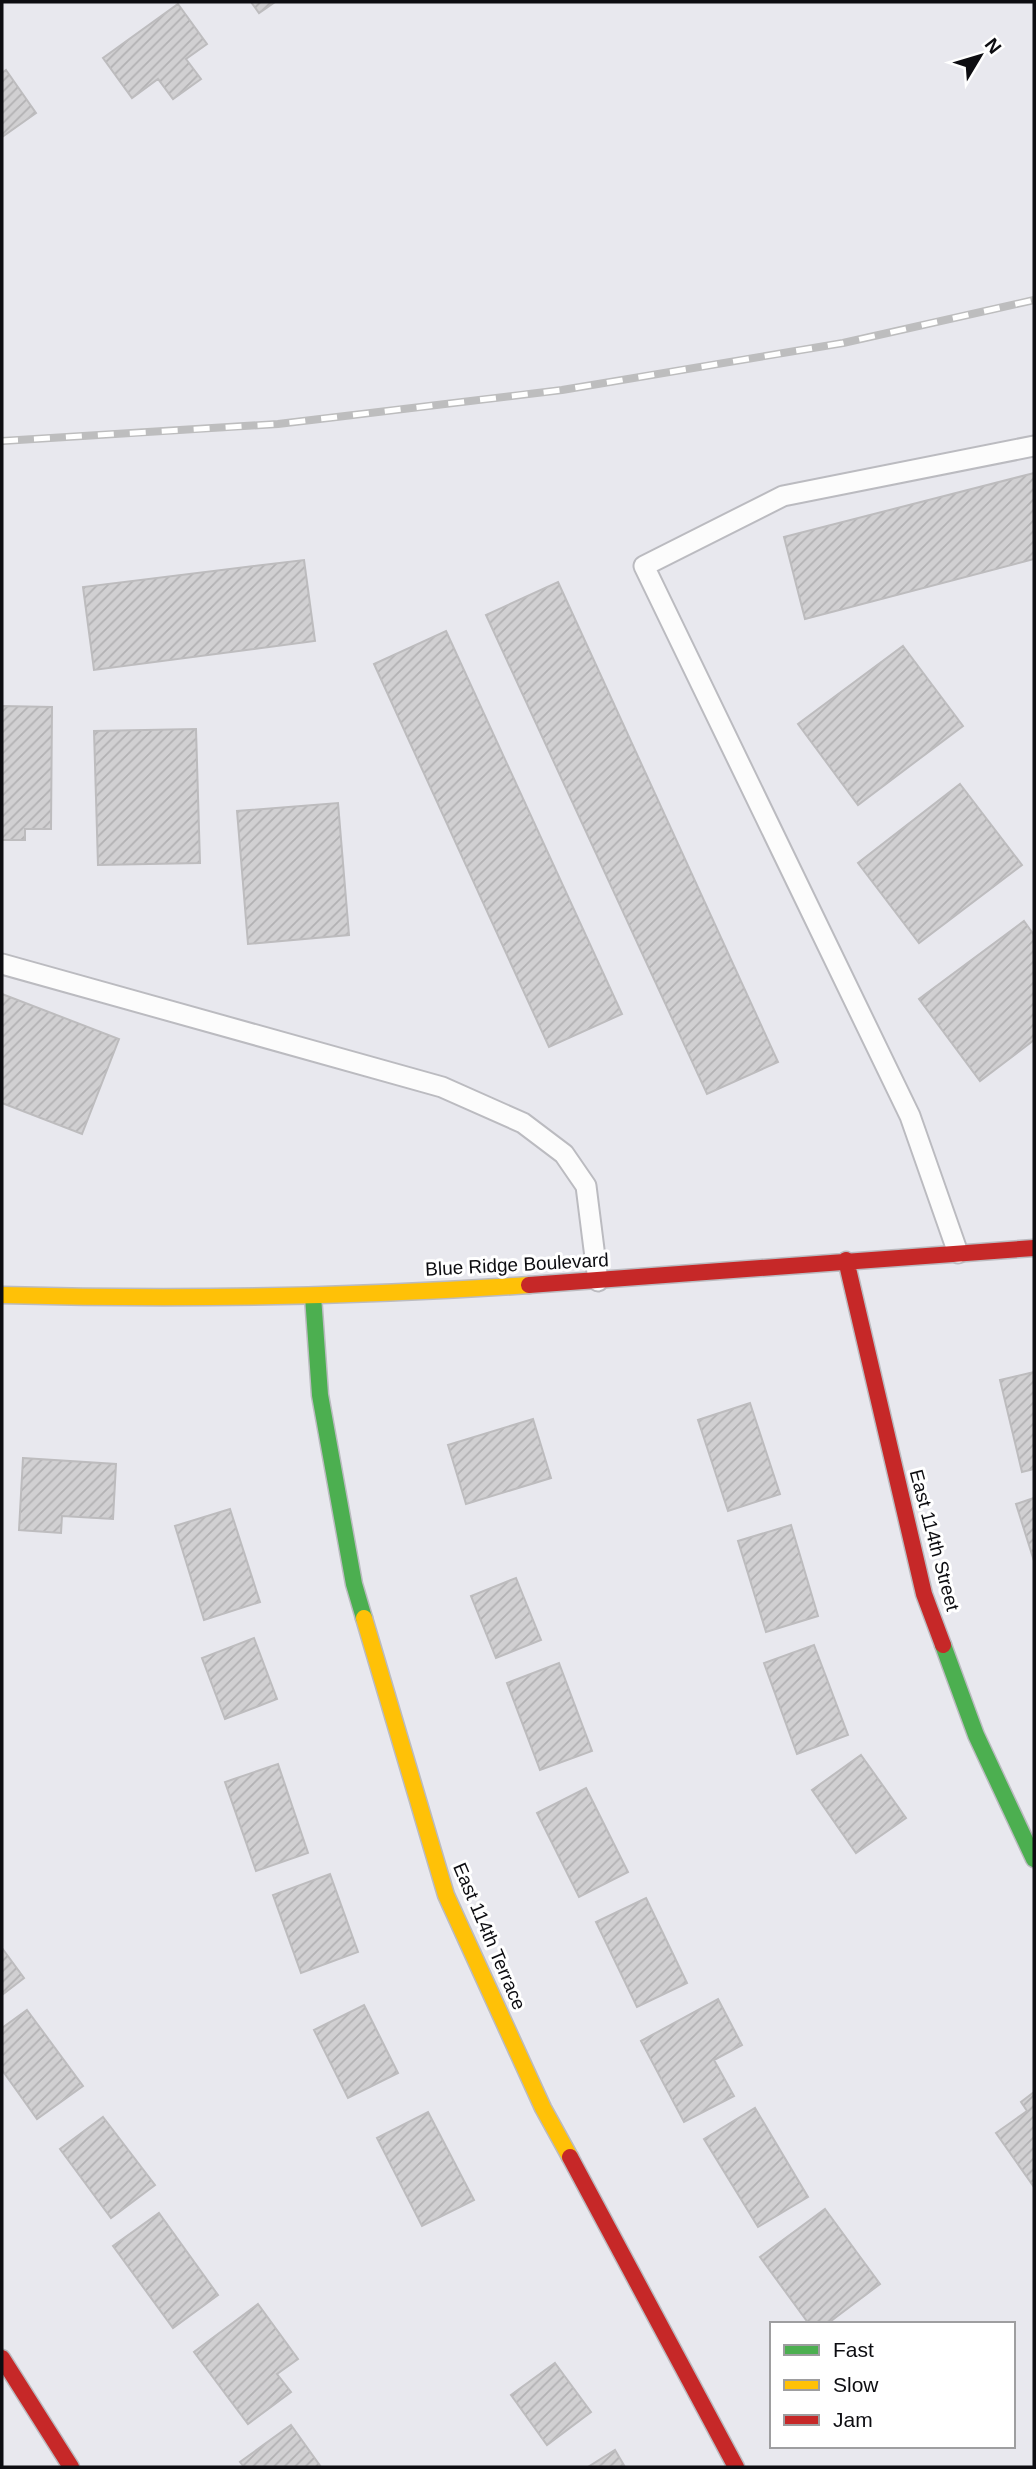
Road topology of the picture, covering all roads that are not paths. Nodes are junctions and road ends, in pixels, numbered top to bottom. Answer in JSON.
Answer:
{"nodes":[{"id":1,"x":1034,"y":446,"type":"edge"},
{"id":2,"x":2,"y":964,"type":"edge"},
{"id":3,"x":1034,"y":1248,"type":"edge"},
{"id":4,"x":958,"y":1253,"type":"junction"},
{"id":5,"x":846,"y":1260,"type":"junction"},
{"id":6,"x":598,"y":1280,"type":"junction"},
{"id":7,"x":2,"y":1295,"type":"edge"},
{"id":8,"x":313,"y":1296,"type":"junction"},
{"id":9,"x":1034,"y":1858,"type":"edge"},
{"id":10,"x":2,"y":2358,"type":"edge"},
{"id":11,"x":71,"y":2467,"type":"edge"},
{"id":12,"x":736,"y":2467,"type":"edge"}],
"edges":[{"from":1,"to":4,"type":"lane"},
{"from":2,"to":6,"type":"lane"},
{"from":3,"to":4,"type":"street","name":"Blue Ridge Boulevard"},
{"from":4,"to":5,"type":"street","name":"Blue Ridge Boulevard"},
{"from":5,"to":6,"type":"street","name":"Blue Ridge Boulevard"},
{"from":5,"to":9,"type":"street","name":"East 114th Street"},
{"from":6,"to":8,"type":"street","name":"Blue Ridge Boulevard"},
{"from":7,"to":8,"type":"street","name":"Blue Ridge Boulevard"},
{"from":8,"to":12,"type":"street","name":"East 114th Terrace"},
{"from":10,"to":11,"type":"street"}]}
